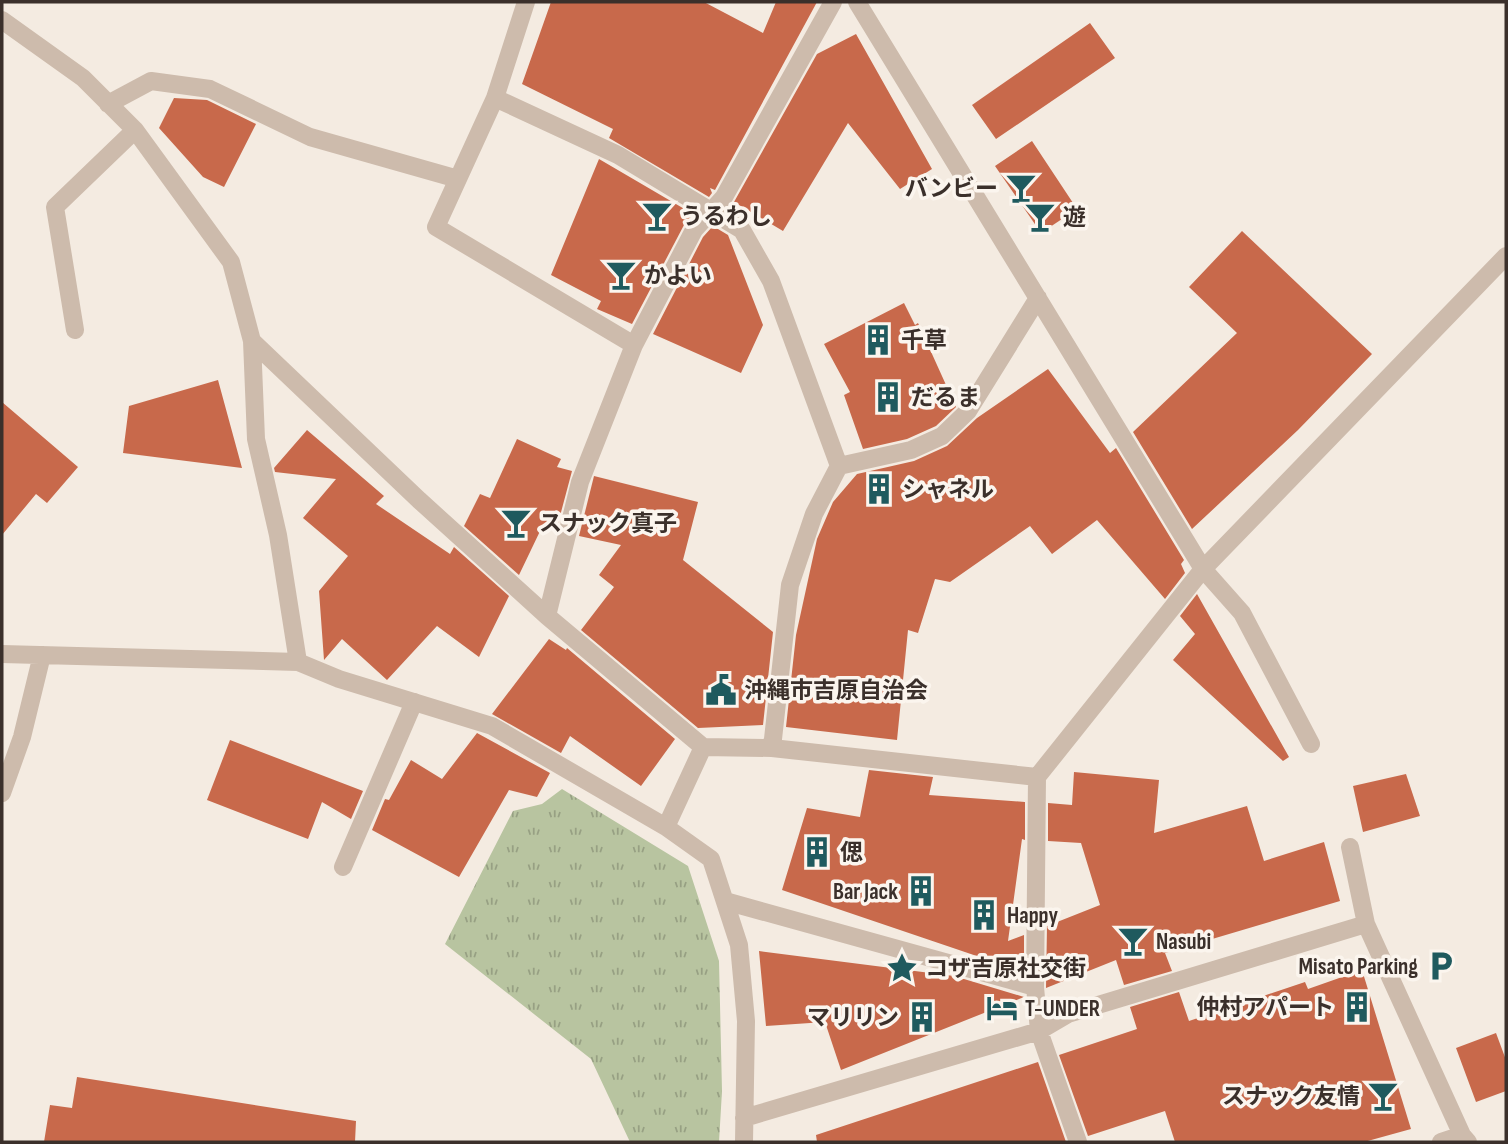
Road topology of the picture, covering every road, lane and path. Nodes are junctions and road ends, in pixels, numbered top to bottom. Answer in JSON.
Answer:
{"nodes":[{"id":1,"x":526,"y":2,"type":"edge"},
{"id":2,"x":834,"y":2,"type":"edge"},
{"id":3,"x":857,"y":2,"type":"edge"},
{"id":4,"x":2,"y":20,"type":"edge"},
{"id":5,"x":495,"y":98,"type":"junction"},
{"id":6,"x":108,"y":104,"type":"junction"},
{"id":7,"x":135,"y":130,"type":"junction"},
{"id":8,"x":458,"y":179,"type":"junction"},
{"id":9,"x":712,"y":209,"type":"junction"},
{"id":10,"x":1506,"y":256,"type":"edge"},
{"id":11,"x":1038,"y":298,"type":"junction"},
{"id":12,"x":75,"y":330,"type":"dead end"},
{"id":13,"x":252,"y":341,"type":"junction"},
{"id":14,"x":634,"y":345,"type":"junction"},
{"id":15,"x":839,"y":466,"type":"junction"},
{"id":16,"x":1203,"y":569,"type":"junction"},
{"id":17,"x":547,"y":616,"type":"junction"},
{"id":18,"x":2,"y":654,"type":"edge"},
{"id":19,"x":42,"y":655,"type":"junction"},
{"id":20,"x":298,"y":662,"type":"junction"},
{"id":21,"x":414,"y":702,"type":"junction"},
{"id":22,"x":1311,"y":744,"type":"dead end"},
{"id":23,"x":704,"y":747,"type":"junction"},
{"id":24,"x":772,"y":748,"type":"junction"},
{"id":25,"x":1037,"y":777,"type":"junction"},
{"id":26,"x":2,"y":793,"type":"edge"},
{"id":27,"x":666,"y":827,"type":"junction"},
{"id":28,"x":1350,"y":847,"type":"dead end"},
{"id":29,"x":343,"y":867,"type":"dead end"},
{"id":30,"x":725,"y":901,"type":"junction"},
{"id":31,"x":1366,"y":925,"type":"junction"},
{"id":32,"x":1035,"y":987,"type":"junction"},
{"id":33,"x":1039,"y":1031,"type":"junction"},
{"id":34,"x":744,"y":1118,"type":"junction"},
{"id":35,"x":1465,"y":1139,"type":"edge"},
{"id":36,"x":744,"y":1142,"type":"edge"},
{"id":37,"x":1078,"y":1142,"type":"edge"},
{"id":38,"x":1441,"y":1142,"type":"edge"}],
"edges":[{"from":1,"to":5,"type":"street"},
{"from":2,"to":9,"type":"street"},
{"from":3,"to":11,"type":"street"},
{"from":4,"to":6,"type":"street"},
{"from":5,"to":8,"type":"street"},
{"from":5,"to":9,"type":"street"},
{"from":6,"to":7,"type":"street"},
{"from":6,"to":8,"type":"street"},
{"from":7,"to":12,"type":"street"},
{"from":7,"to":13,"type":"street"},
{"from":8,"to":14,"type":"street"},
{"from":9,"to":14,"type":"street"},
{"from":9,"to":15,"type":"street"},
{"from":10,"to":16,"type":"street"},
{"from":11,"to":15,"type":"street"},
{"from":11,"to":16,"type":"street"},
{"from":13,"to":17,"type":"street"},
{"from":13,"to":20,"type":"street"},
{"from":14,"to":17,"type":"street"},
{"from":15,"to":24,"type":"street"},
{"from":16,"to":22,"type":"street"},
{"from":16,"to":25,"type":"street"},
{"from":17,"to":23,"type":"street"},
{"from":18,"to":19,"type":"street"},
{"from":19,"to":20,"type":"street"},
{"from":19,"to":26,"type":"street"},
{"from":20,"to":21,"type":"street"},
{"from":21,"to":27,"type":"street"},
{"from":21,"to":29,"type":"street"},
{"from":23,"to":24,"type":"street"},
{"from":23,"to":27,"type":"street"},
{"from":24,"to":25,"type":"street"},
{"from":25,"to":32,"type":"street"},
{"from":27,"to":30,"type":"street"},
{"from":28,"to":31,"type":"street"},
{"from":30,"to":32,"type":"street"},
{"from":30,"to":34,"type":"street"},
{"from":31,"to":33,"type":"street"},
{"from":31,"to":35,"type":"street"},
{"from":32,"to":33,"type":"street"},
{"from":33,"to":34,"type":"street"},
{"from":33,"to":37,"type":"street"},
{"from":34,"to":36,"type":"street"},
{"from":35,"to":38,"type":"street"}]}
